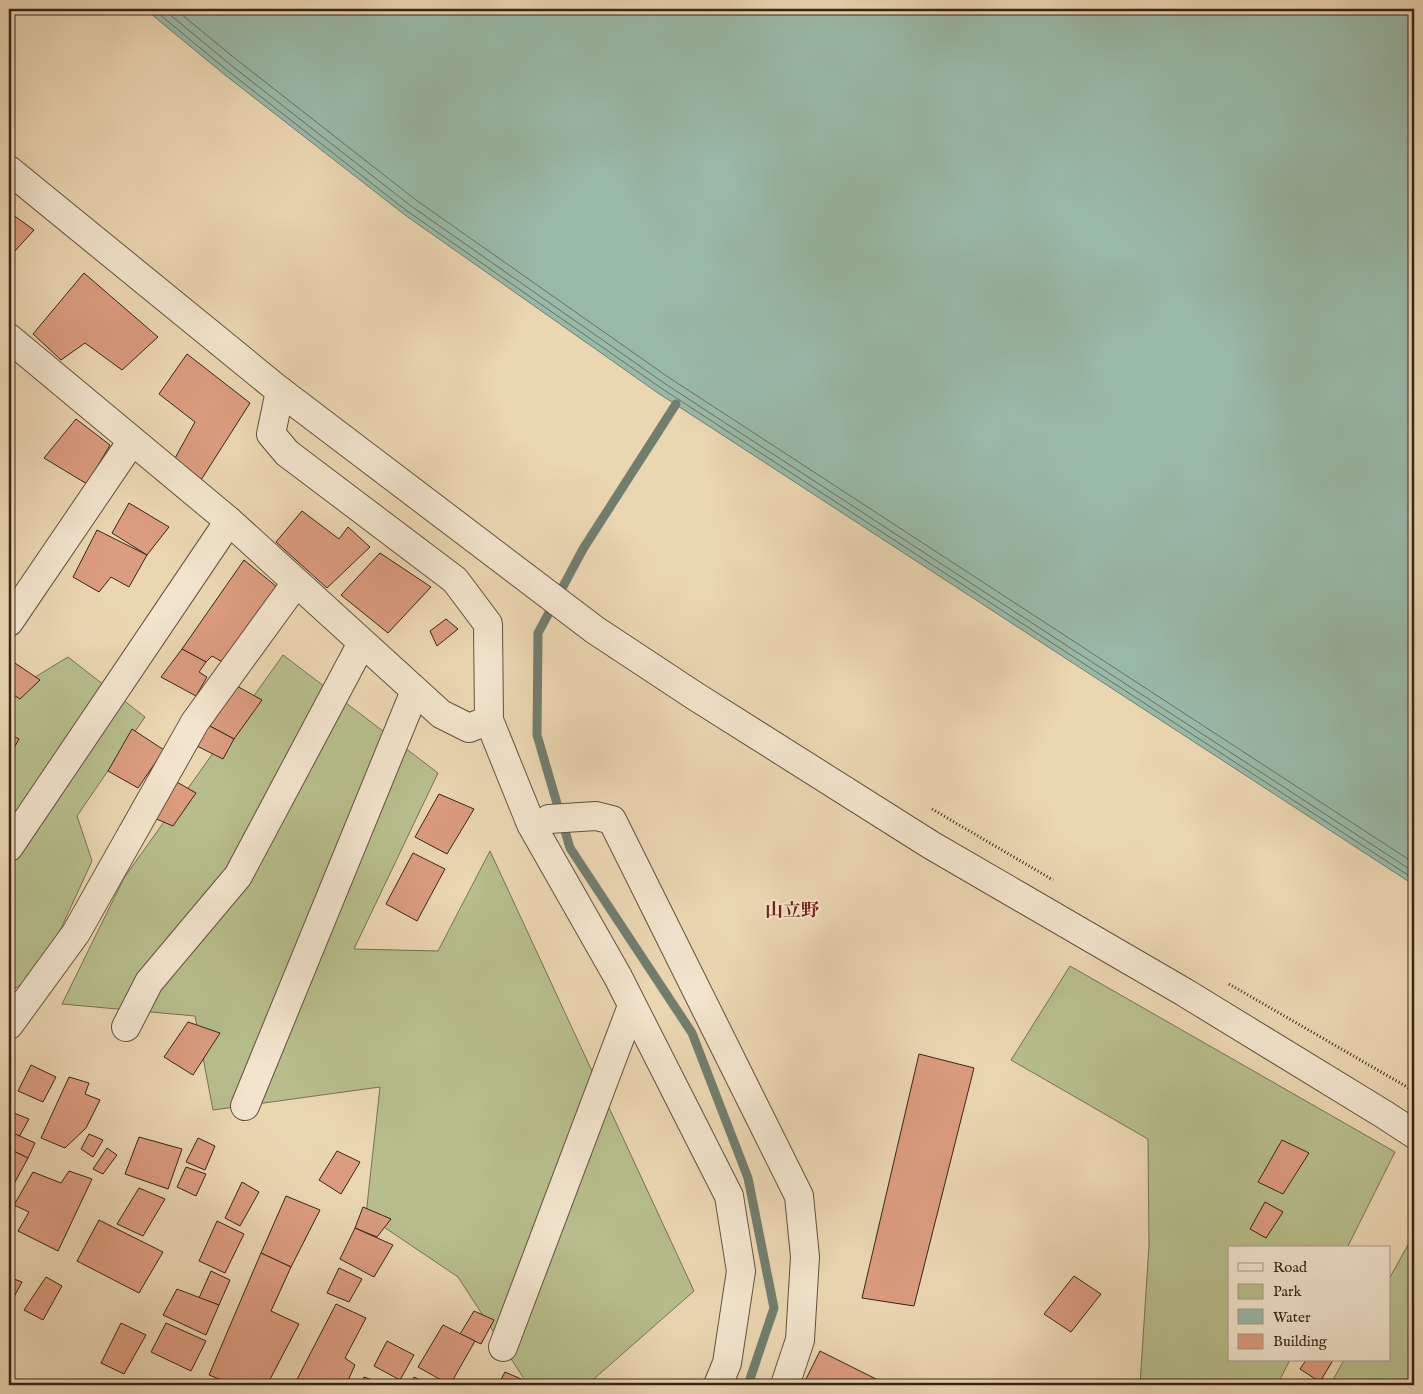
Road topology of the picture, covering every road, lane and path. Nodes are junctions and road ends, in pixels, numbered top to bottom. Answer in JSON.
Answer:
{"nodes":[{"id":1,"x":9,"y":170,"type":"edge"},
{"id":2,"x":9,"y":338,"type":"edge"},
{"id":3,"x":280,"y":392,"type":"junction"},
{"id":4,"x":132,"y":441,"type":"junction"},
{"id":5,"x":228,"y":522,"type":"junction"},
{"id":6,"x":296,"y":583,"type":"junction"},
{"id":7,"x":9,"y":622,"type":"edge"},
{"id":8,"x":362,"y":643,"type":"junction"},
{"id":9,"x":415,"y":691,"type":"junction"},
{"id":10,"x":489,"y":720,"type":"junction"},
{"id":11,"x":928,"y":807,"type":"dead end"},
{"id":12,"x":540,"y":821,"type":"junction"},
{"id":13,"x":9,"y":847,"type":"edge"},
{"id":14,"x":1055,"y":882,"type":"dead end"},
{"id":15,"x":1225,"y":981,"type":"dead end"},
{"id":16,"x":632,"y":1006,"type":"junction"},
{"id":17,"x":9,"y":1025,"type":"edge"},
{"id":18,"x":126,"y":1027,"type":"dead end"},
{"id":19,"x":1414,"y":1091,"type":"edge"},
{"id":20,"x":244,"y":1106,"type":"dead end"},
{"id":21,"x":1414,"y":1134,"type":"edge"},
{"id":22,"x":503,"y":1347,"type":"dead end"},
{"id":23,"x":718,"y":1385,"type":"edge"},
{"id":24,"x":785,"y":1385,"type":"edge"}],
"edges":[{"from":1,"to":3,"type":"street"},
{"from":2,"to":4,"type":"street"},
{"from":3,"to":10,"type":"street"},
{"from":3,"to":21,"type":"street"},
{"from":4,"to":5,"type":"street"},
{"from":4,"to":7,"type":"street"},
{"from":5,"to":6,"type":"street"},
{"from":5,"to":13,"type":"street"},
{"from":6,"to":8,"type":"street"},
{"from":6,"to":17,"type":"street"},
{"from":8,"to":9,"type":"street"},
{"from":8,"to":18,"type":"street"},
{"from":9,"to":10,"type":"street"},
{"from":9,"to":20,"type":"street"},
{"from":10,"to":12,"type":"street"},
{"from":11,"to":14,"type":"path"},
{"from":12,"to":16,"type":"street"},
{"from":12,"to":24,"type":"street"},
{"from":15,"to":19,"type":"path"},
{"from":16,"to":22,"type":"street"},
{"from":16,"to":23,"type":"street"}]}
